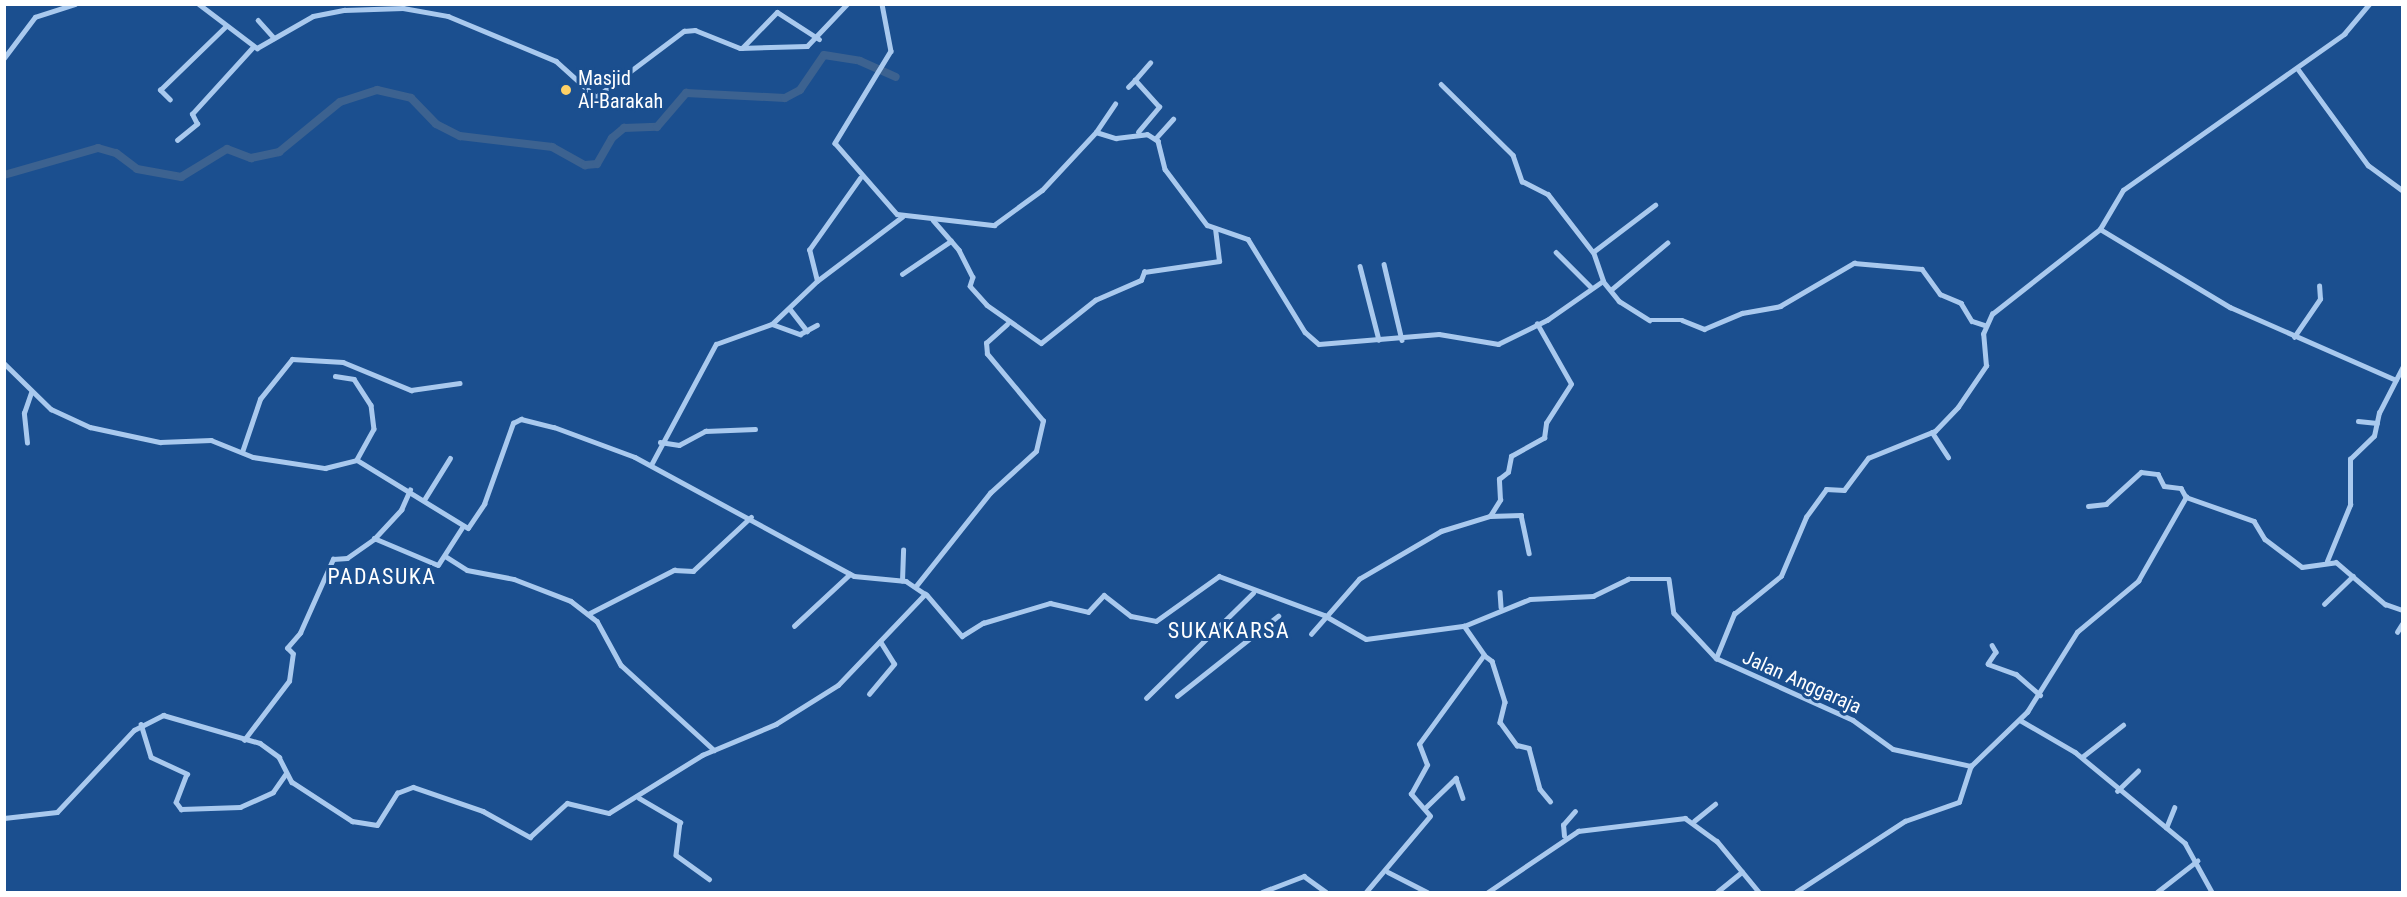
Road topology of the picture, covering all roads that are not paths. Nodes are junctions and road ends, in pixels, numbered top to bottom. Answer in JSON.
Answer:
{"nodes":[{"id":1,"x":75,"y":4,"type":"edge"},
{"id":2,"x":199,"y":4,"type":"edge"},
{"id":3,"x":846,"y":4,"type":"edge"},
{"id":4,"x":882,"y":4,"type":"edge"},
{"id":5,"x":2369,"y":4,"type":"edge"},
{"id":6,"x":258,"y":20,"type":"dead end"},
{"id":7,"x":225,"y":27,"type":"junction"},
{"id":8,"x":274,"y":38,"type":"junction"},
{"id":9,"x":819,"y":39,"type":"junction"},
{"id":10,"x":253,"y":47,"type":"junction"},
{"id":11,"x":742,"y":48,"type":"junction"},
{"id":12,"x":4,"y":58,"type":"edge"},
{"id":13,"x":1150,"y":63,"type":"dead end"},
{"id":14,"x":2298,"y":69,"type":"junction"},
{"id":15,"x":1135,"y":80,"type":"junction"},
{"id":16,"x":1441,"y":84,"type":"dead end"},
{"id":17,"x":1128,"y":87,"type":"dead end"},
{"id":18,"x":170,"y":100,"type":"dead end"},
{"id":19,"x":1115,"y":104,"type":"dead end"},
{"id":20,"x":1173,"y":119,"type":"dead end"},
{"id":21,"x":1096,"y":132,"type":"junction"},
{"id":22,"x":1137,"y":132,"type":"junction"},
{"id":23,"x":1155,"y":139,"type":"junction"},
{"id":24,"x":177,"y":140,"type":"dead end"},
{"id":25,"x":860,"y":178,"type":"junction"},
{"id":26,"x":2403,"y":190,"type":"edge"},
{"id":27,"x":1655,"y":205,"type":"dead end"},
{"id":28,"x":902,"y":217,"type":"junction"},
{"id":29,"x":933,"y":220,"type":"junction"},
{"id":30,"x":2100,"y":229,"type":"junction"},
{"id":31,"x":1215,"y":230,"type":"junction"},
{"id":32,"x":951,"y":241,"type":"junction"},
{"id":33,"x":1667,"y":243,"type":"dead end"},
{"id":34,"x":1556,"y":252,"type":"dead end"},
{"id":35,"x":1593,"y":252,"type":"junction"},
{"id":36,"x":1384,"y":264,"type":"dead end"},
{"id":37,"x":1360,"y":266,"type":"dead end"},
{"id":38,"x":902,"y":274,"type":"dead end"},
{"id":39,"x":817,"y":281,"type":"junction"},
{"id":40,"x":1603,"y":281,"type":"junction"},
{"id":41,"x":2319,"y":286,"type":"dead end"},
{"id":42,"x":1591,"y":287,"type":"junction"},
{"id":43,"x":1612,"y":290,"type":"junction"},
{"id":44,"x":790,"y":309,"type":"junction"},
{"id":45,"x":772,"y":324,"type":"junction"},
{"id":46,"x":1008,"y":324,"type":"junction"},
{"id":47,"x":1538,"y":324,"type":"junction"},
{"id":48,"x":817,"y":325,"type":"dead end"},
{"id":49,"x":1984,"y":326,"type":"junction"},
{"id":50,"x":807,"y":331,"type":"junction"},
{"id":51,"x":2295,"y":337,"type":"junction"},
{"id":52,"x":1379,"y":340,"type":"junction"},
{"id":53,"x":1402,"y":340,"type":"junction"},
{"id":54,"x":4,"y":363,"type":"edge"},
{"id":55,"x":2403,"y":368,"type":"edge"},
{"id":56,"x":335,"y":376,"type":"dead end"},
{"id":57,"x":2396,"y":380,"type":"junction"},
{"id":58,"x":459,"y":383,"type":"dead end"},
{"id":59,"x":31,"y":393,"type":"junction"},
{"id":60,"x":2358,"y":421,"type":"dead end"},
{"id":61,"x":2377,"y":423,"type":"junction"},
{"id":62,"x":755,"y":429,"type":"dead end"},
{"id":63,"x":1932,"y":432,"type":"junction"},
{"id":64,"x":660,"y":442,"type":"junction"},
{"id":65,"x":27,"y":443,"type":"dead end"},
{"id":66,"x":242,"y":452,"type":"junction"},
{"id":67,"x":1948,"y":457,"type":"dead end"},
{"id":68,"x":450,"y":458,"type":"dead end"},
{"id":69,"x":357,"y":460,"type":"junction"},
{"id":70,"x":651,"y":465,"type":"junction"},
{"id":71,"x":410,"y":490,"type":"junction"},
{"id":72,"x":2185,"y":494,"type":"junction"},
{"id":73,"x":424,"y":500,"type":"junction"},
{"id":74,"x":2090,"y":505,"type":"dead end"},
{"id":75,"x":1490,"y":516,"type":"junction"},
{"id":76,"x":751,"y":517,"type":"junction"},
{"id":77,"x":463,"y":526,"type":"junction"},
{"id":78,"x":374,"y":538,"type":"junction"},
{"id":79,"x":903,"y":550,"type":"dead end"},
{"id":80,"x":1529,"y":553,"type":"dead end"},
{"id":81,"x":446,"y":556,"type":"junction"},
{"id":82,"x":2327,"y":561,"type":"junction"},
{"id":83,"x":850,"y":574,"type":"junction"},
{"id":84,"x":2353,"y":576,"type":"junction"},
{"id":85,"x":902,"y":581,"type":"junction"},
{"id":86,"x":916,"y":586,"type":"junction"},
{"id":87,"x":1253,"y":592,"type":"junction"},
{"id":88,"x":1500,"y":592,"type":"dead end"},
{"id":89,"x":925,"y":594,"type":"junction"},
{"id":90,"x":1286,"y":604,"type":"junction"},
{"id":91,"x":2324,"y":604,"type":"dead end"},
{"id":92,"x":1501,"y":607,"type":"junction"},
{"id":93,"x":1283,"y":610,"type":"dead end"},
{"id":94,"x":2403,"y":610,"type":"edge"},
{"id":95,"x":588,"y":614,"type":"junction"},
{"id":96,"x":1324,"y":615,"type":"junction"},
{"id":97,"x":1278,"y":616,"type":"dead end"},
{"id":98,"x":2403,"y":624,"type":"edge"},
{"id":99,"x":794,"y":626,"type":"dead end"},
{"id":100,"x":1464,"y":626,"type":"junction"},
{"id":101,"x":2397,"y":632,"type":"dead end"},
{"id":102,"x":1311,"y":634,"type":"dead end"},
{"id":103,"x":880,"y":642,"type":"junction"},
{"id":104,"x":1992,"y":645,"type":"dead end"},
{"id":105,"x":1484,"y":655,"type":"junction"},
{"id":106,"x":1716,"y":658,"type":"junction"},
{"id":107,"x":869,"y":694,"type":"dead end"},
{"id":108,"x":2040,"y":695,"type":"junction"},
{"id":109,"x":1177,"y":696,"type":"dead end"},
{"id":110,"x":1146,"y":698,"type":"dead end"},
{"id":111,"x":2020,"y":720,"type":"junction"},
{"id":112,"x":141,"y":724,"type":"junction"},
{"id":113,"x":2123,"y":725,"type":"dead end"},
{"id":114,"x":244,"y":740,"type":"junction"},
{"id":115,"x":714,"y":750,"type":"junction"},
{"id":116,"x":2082,"y":757,"type":"junction"},
{"id":117,"x":1970,"y":767,"type":"junction"},
{"id":118,"x":2138,"y":771,"type":"dead end"},
{"id":119,"x":285,"y":776,"type":"junction"},
{"id":120,"x":2117,"y":791,"type":"junction"},
{"id":121,"x":639,"y":798,"type":"junction"},
{"id":122,"x":1463,"y":798,"type":"dead end"},
{"id":123,"x":1550,"y":801,"type":"dead end"},
{"id":124,"x":1715,"y":804,"type":"dead end"},
{"id":125,"x":1425,"y":808,"type":"junction"},
{"id":126,"x":2174,"y":808,"type":"dead end"},
{"id":127,"x":1575,"y":811,"type":"dead end"},
{"id":128,"x":4,"y":818,"type":"edge"},
{"id":129,"x":1694,"y":821,"type":"junction"},
{"id":130,"x":2166,"y":828,"type":"junction"},
{"id":131,"x":1564,"y":836,"type":"junction"},
{"id":132,"x":2198,"y":861,"type":"junction"},
{"id":133,"x":1388,"y":872,"type":"junction"},
{"id":134,"x":1742,"y":872,"type":"junction"},
{"id":135,"x":709,"y":879,"type":"dead end"},
{"id":136,"x":1262,"y":892,"type":"edge"},
{"id":137,"x":1326,"y":892,"type":"edge"},
{"id":138,"x":1366,"y":892,"type":"edge"},
{"id":139,"x":1427,"y":892,"type":"edge"},
{"id":140,"x":1488,"y":892,"type":"edge"},
{"id":141,"x":1717,"y":892,"type":"edge"},
{"id":142,"x":1759,"y":892,"type":"edge"},
{"id":143,"x":1796,"y":892,"type":"edge"},
{"id":144,"x":2157,"y":892,"type":"edge"},
{"id":145,"x":2212,"y":892,"type":"edge"}],
"edges":[{"from":1,"to":12,"type":"street"},
{"from":2,"to":7,"type":"street"},
{"from":3,"to":9,"type":"street"},
{"from":4,"to":25,"type":"street"},
{"from":5,"to":14,"type":"street"},
{"from":6,"to":8,"type":"street"},
{"from":7,"to":10,"type":"street"},
{"from":7,"to":18,"type":"street"},
{"from":8,"to":10,"type":"street"},
{"from":8,"to":11,"type":"street"},
{"from":9,"to":11,"type":"street"},
{"from":9,"to":11,"type":"street"},
{"from":10,"to":24,"type":"street"},
{"from":13,"to":15,"type":"street"},
{"from":14,"to":26,"type":"street"},
{"from":14,"to":30,"type":"street"},
{"from":15,"to":17,"type":"street"},
{"from":15,"to":22,"type":"street"},
{"from":16,"to":35,"type":"street"},
{"from":19,"to":21,"type":"street"},
{"from":20,"to":23,"type":"street"},
{"from":21,"to":22,"type":"street"},
{"from":21,"to":29,"type":"street"},
{"from":22,"to":23,"type":"street"},
{"from":23,"to":31,"type":"street"},
{"from":25,"to":28,"type":"street"},
{"from":25,"to":39,"type":"street"},
{"from":27,"to":35,"type":"street"},
{"from":28,"to":29,"type":"street"},
{"from":28,"to":39,"type":"street"},
{"from":29,"to":32,"type":"street"},
{"from":30,"to":49,"type":"street"},
{"from":30,"to":51,"type":"street"},
{"from":31,"to":46,"type":"street"},
{"from":31,"to":52,"type":"street"},
{"from":32,"to":38,"type":"street"},
{"from":32,"to":46,"type":"street"},
{"from":33,"to":43,"type":"street"},
{"from":34,"to":42,"type":"street"},
{"from":35,"to":40,"type":"street"},
{"from":36,"to":53,"type":"street"},
{"from":37,"to":52,"type":"street"},
{"from":39,"to":44,"type":"street"},
{"from":40,"to":42,"type":"street"},
{"from":40,"to":43,"type":"street"},
{"from":41,"to":51,"type":"street"},
{"from":42,"to":47,"type":"street"},
{"from":43,"to":49,"type":"street"},
{"from":44,"to":45,"type":"street"},
{"from":44,"to":50,"type":"street"},
{"from":45,"to":50,"type":"street"},
{"from":45,"to":64,"type":"street"},
{"from":46,"to":86,"type":"street"},
{"from":47,"to":53,"type":"street"},
{"from":47,"to":75,"type":"street"},
{"from":48,"to":50,"type":"street"},
{"from":49,"to":63,"type":"street"},
{"from":51,"to":57,"type":"street"},
{"from":52,"to":53,"type":"street"},
{"from":54,"to":59,"type":"street"},
{"from":55,"to":57,"type":"street"},
{"from":56,"to":69,"type":"street"},
{"from":57,"to":61,"type":"street"},
{"from":58,"to":66,"type":"street"},
{"from":59,"to":65,"type":"street"},
{"from":59,"to":66,"type":"street"},
{"from":60,"to":61,"type":"street"},
{"from":61,"to":82,"type":"street"},
{"from":62,"to":64,"type":"street"},
{"from":63,"to":67,"type":"street"},
{"from":63,"to":106,"type":"street"},
{"from":64,"to":70,"type":"street"},
{"from":66,"to":69,"type":"street"},
{"from":68,"to":73,"type":"street"},
{"from":69,"to":71,"type":"street"},
{"from":70,"to":76,"type":"street"},
{"from":70,"to":77,"type":"street"},
{"from":71,"to":73,"type":"street"},
{"from":71,"to":78,"type":"street"},
{"from":72,"to":74,"type":"street"},
{"from":72,"to":82,"type":"street"},
{"from":72,"to":108,"type":"street"},
{"from":73,"to":77,"type":"street"},
{"from":75,"to":80,"type":"street"},
{"from":75,"to":96,"type":"street"},
{"from":76,"to":83,"type":"street"},
{"from":76,"to":95,"type":"street"},
{"from":77,"to":81,"type":"street"},
{"from":78,"to":81,"type":"street"},
{"from":78,"to":114,"type":"street"},
{"from":79,"to":85,"type":"street"},
{"from":81,"to":95,"type":"street"},
{"from":82,"to":84,"type":"street"},
{"from":83,"to":85,"type":"street"},
{"from":83,"to":99,"type":"street"},
{"from":84,"to":91,"type":"street"},
{"from":84,"to":94,"type":"street"},
{"from":85,"to":86,"type":"street"},
{"from":86,"to":89,"type":"street"},
{"from":87,"to":89,"type":"street","name":"Jalan Anggaraja"},
{"from":87,"to":90,"type":"street","name":"Jalan Anggaraja"},
{"from":87,"to":110,"type":"street"},
{"from":88,"to":92,"type":"street"},
{"from":89,"to":103,"type":"street"},
{"from":90,"to":93,"type":"street"},
{"from":90,"to":96,"type":"street","name":"Jalan Anggaraja"},
{"from":92,"to":100,"type":"street","name":"Jalan Anggaraja"},
{"from":92,"to":106,"type":"street","name":"Jalan Anggaraja"},
{"from":95,"to":115,"type":"street"},
{"from":96,"to":100,"type":"street","name":"Jalan Anggaraja"},
{"from":96,"to":102,"type":"street"},
{"from":97,"to":109,"type":"street"},
{"from":98,"to":101,"type":"street"},
{"from":100,"to":105,"type":"street"},
{"from":103,"to":107,"type":"street"},
{"from":103,"to":115,"type":"street"},
{"from":104,"to":108,"type":"street"},
{"from":105,"to":123,"type":"street"},
{"from":105,"to":125,"type":"street"},
{"from":106,"to":117,"type":"street","name":"Jalan Anggaraja"},
{"from":108,"to":111,"type":"street"},
{"from":111,"to":116,"type":"street"},
{"from":111,"to":117,"type":"street"},
{"from":112,"to":114,"type":"street"},
{"from":112,"to":119,"type":"street"},
{"from":112,"to":128,"type":"street"},
{"from":113,"to":116,"type":"street"},
{"from":114,"to":119,"type":"street"},
{"from":115,"to":121,"type":"street"},
{"from":116,"to":120,"type":"street"},
{"from":117,"to":143,"type":"street"},
{"from":118,"to":120,"type":"street"},
{"from":119,"to":121,"type":"street"},
{"from":120,"to":130,"type":"street"},
{"from":121,"to":135,"type":"street"},
{"from":122,"to":125,"type":"street"},
{"from":124,"to":129,"type":"street"},
{"from":125,"to":133,"type":"street"},
{"from":126,"to":130,"type":"street"},
{"from":127,"to":131,"type":"street"},
{"from":129,"to":131,"type":"street"},
{"from":129,"to":134,"type":"street"},
{"from":130,"to":132,"type":"street"},
{"from":131,"to":140,"type":"street"},
{"from":132,"to":144,"type":"street"},
{"from":132,"to":145,"type":"street"},
{"from":133,"to":138,"type":"street"},
{"from":133,"to":139,"type":"street"},
{"from":134,"to":141,"type":"street"},
{"from":134,"to":142,"type":"street"},
{"from":136,"to":137,"type":"street"}]}
